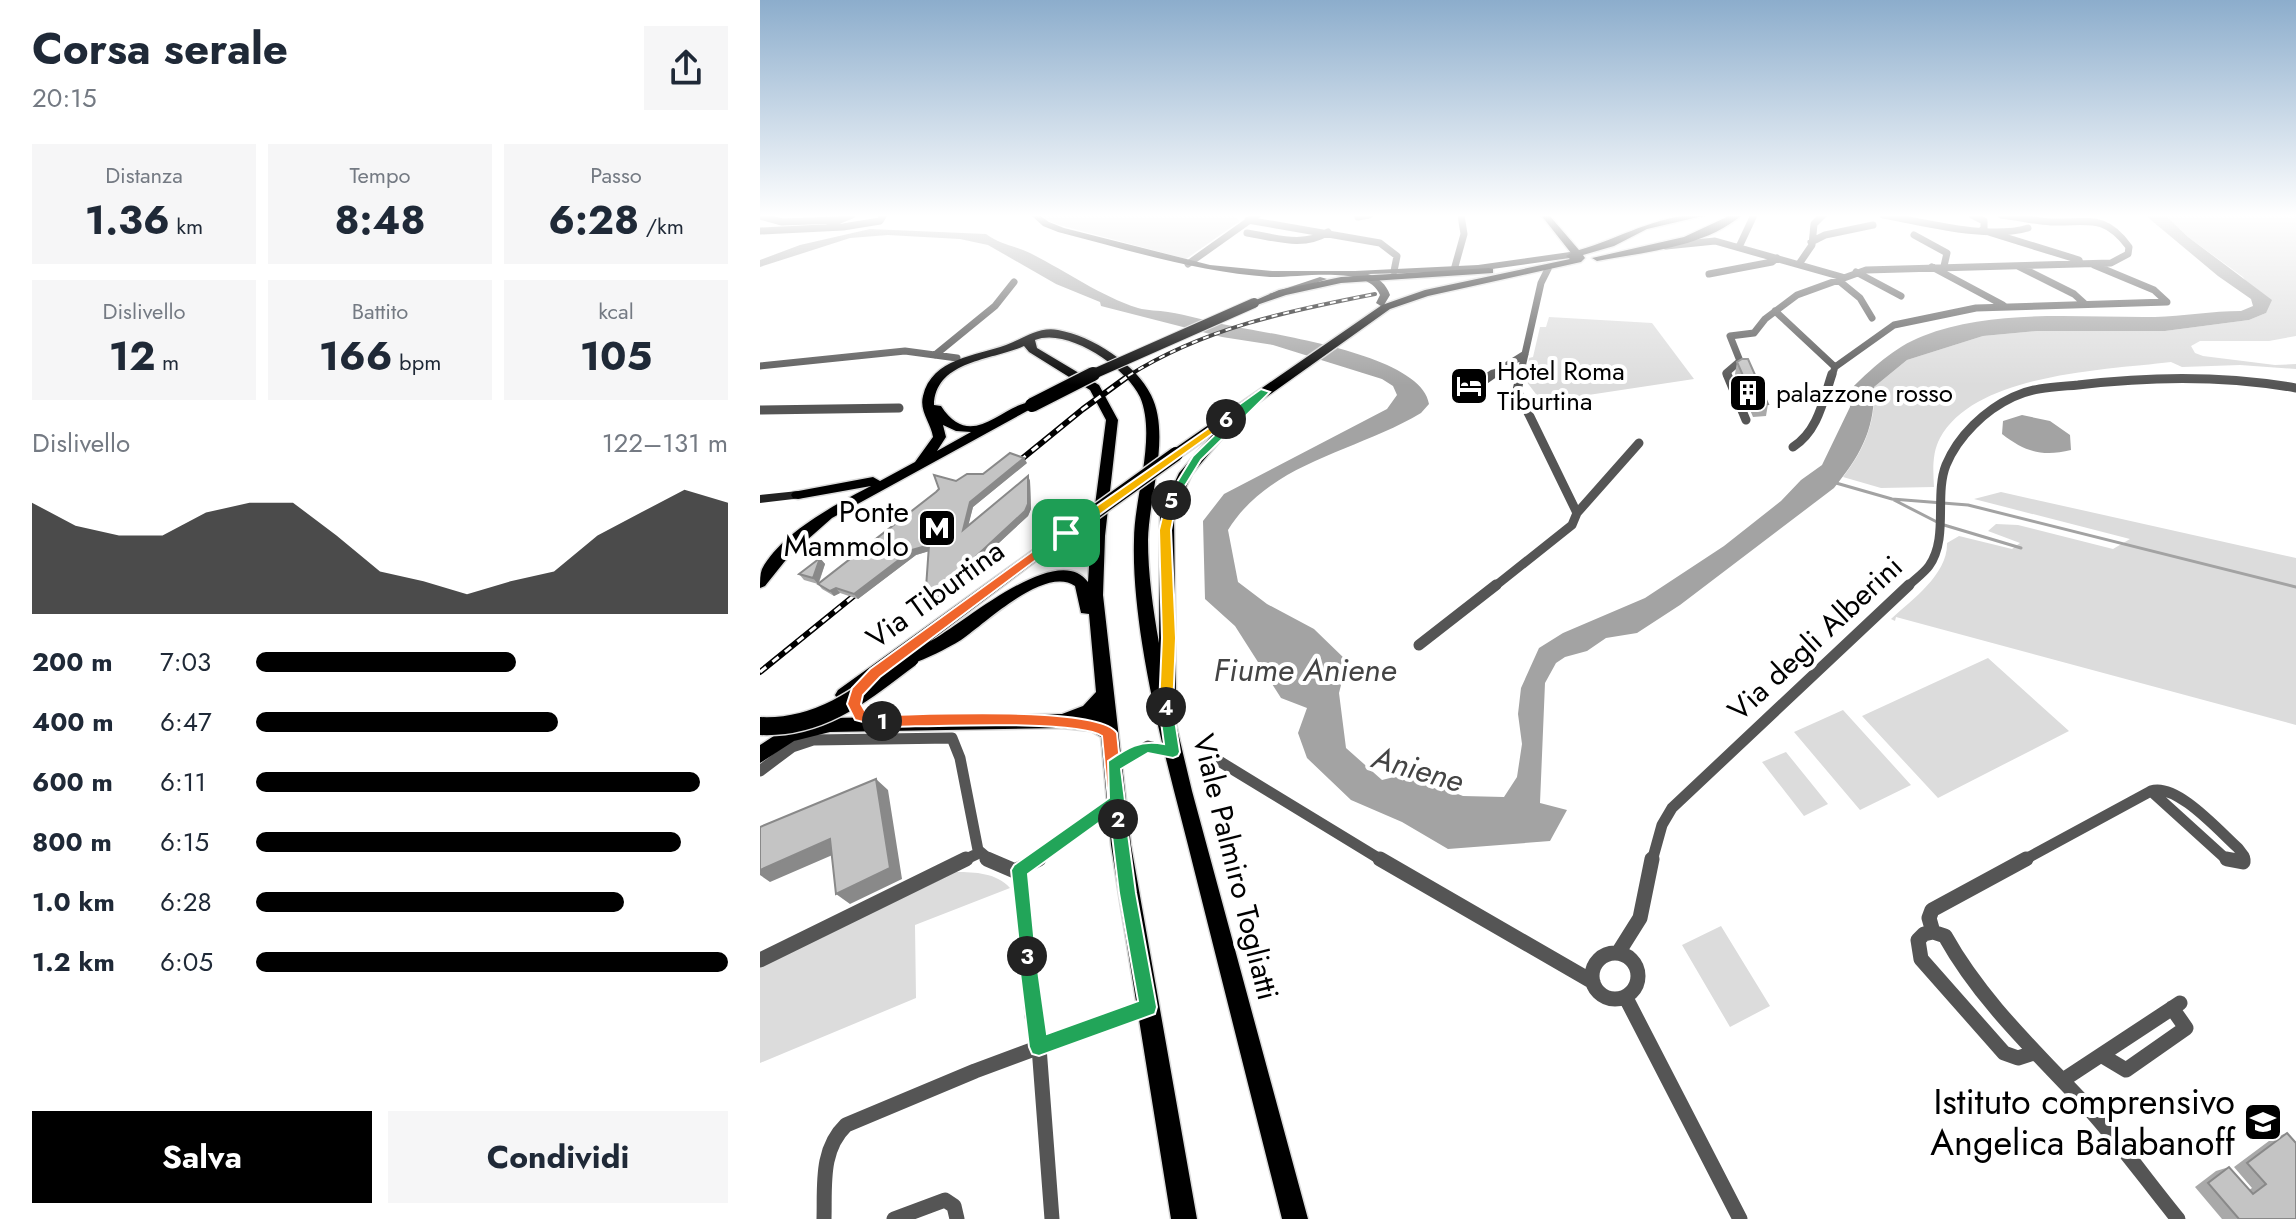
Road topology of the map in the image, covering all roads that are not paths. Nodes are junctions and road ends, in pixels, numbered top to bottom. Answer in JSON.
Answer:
{"nodes":[{"id":1,"x":1245,"y":272,"type":"edge"},
{"id":2,"x":1376,"y":272,"type":"edge"},
{"id":3,"x":1474,"y":272,"type":"joint"},
{"id":4,"x":1525,"y":272,"type":"edge"},
{"id":5,"x":1547,"y":272,"type":"edge"},
{"id":6,"x":1720,"y":272,"type":"edge"},
{"id":7,"x":1822,"y":272,"type":"edge"},
{"id":8,"x":1856,"y":272,"type":"joint"},
{"id":9,"x":1941,"y":272,"type":"edge"},
{"id":10,"x":2029,"y":272,"type":"edge"},
{"id":11,"x":2110,"y":272,"type":"edge"},
{"id":12,"x":1353,"y":273,"type":"junction"},
{"id":13,"x":1280,"y":274,"type":"junction"},
{"id":14,"x":1709,"y":274,"type":"dead end"},
{"id":15,"x":1368,"y":277,"type":"junction"},
{"id":16,"x":1502,"y":277,"type":"junction"},
{"id":17,"x":1840,"y":278,"type":"junction"},
{"id":18,"x":1014,"y":282,"type":"dead end"},
{"id":19,"x":1325,"y":283,"type":"junction"},
{"id":20,"x":1291,"y":287,"type":"junction"},
{"id":21,"x":1901,"y":296,"type":"dead end"},
{"id":22,"x":1260,"y":301,"type":"junction"},
{"id":23,"x":1381,"y":303,"type":"junction"},
{"id":24,"x":2085,"y":304,"type":"junction"},
{"id":25,"x":2004,"y":306,"type":"junction"},
{"id":26,"x":1775,"y":311,"type":"junction"},
{"id":27,"x":1371,"y":314,"type":"junction"},
{"id":28,"x":1872,"y":318,"type":"dead end"},
{"id":29,"x":1030,"y":339,"type":"junction"},
{"id":30,"x":1525,"y":354,"type":"junction"},
{"id":31,"x":935,"y":355,"type":"junction"},
{"id":32,"x":957,"y":358,"type":"dead end"},
{"id":33,"x":1057,"y":364,"type":"junction"},
{"id":34,"x":760,"y":366,"type":"edge"},
{"id":35,"x":1835,"y":367,"type":"junction"},
{"id":36,"x":1483,"y":381,"type":"dead end"},
{"id":37,"x":2296,"y":388,"type":"edge"},
{"id":38,"x":1265,"y":392,"type":"junction"},
{"id":39,"x":899,"y":408,"type":"dead end"},
{"id":40,"x":760,"y":410,"type":"edge"},
{"id":41,"x":1746,"y":420,"type":"dead end"},
{"id":42,"x":1001,"y":421,"type":"junction"},
{"id":43,"x":1639,"y":443,"type":"dead end"},
{"id":44,"x":1793,"y":447,"type":"dead end"},
{"id":45,"x":921,"y":463,"type":"junction"},
{"id":46,"x":905,"y":471,"type":"junction"},
{"id":47,"x":798,"y":495,"type":"junction"},
{"id":48,"x":760,"y":499,"type":"edge"},
{"id":49,"x":1577,"y":513,"type":"junction"},
{"id":50,"x":810,"y":527,"type":"junction"},
{"id":51,"x":1066,"y":533,"type":"junction"},
{"id":52,"x":760,"y":582,"type":"edge"},
{"id":53,"x":980,"y":613,"type":"junction"},
{"id":54,"x":1100,"y":645,"type":"junction"},
{"id":55,"x":1419,"y":645,"type":"dead end"},
{"id":56,"x":875,"y":673,"type":"junction"},
{"id":57,"x":1105,"y":694,"type":"junction"},
{"id":58,"x":1165,"y":714,"type":"junction"},
{"id":59,"x":1062,"y":721,"type":"junction"},
{"id":60,"x":896,"y":723,"type":"junction"},
{"id":61,"x":760,"y":726,"type":"edge"},
{"id":62,"x":1109,"y":733,"type":"junction"},
{"id":63,"x":764,"y":752,"type":"edge"},
{"id":64,"x":1173,"y":752,"type":"junction"},
{"id":65,"x":1219,"y":761,"type":"dead end"},
{"id":66,"x":1113,"y":766,"type":"junction"},
{"id":67,"x":760,"y":771,"type":"edge"},
{"id":68,"x":2151,"y":791,"type":"junction"},
{"id":69,"x":1117,"y":801,"type":"junction"},
{"id":70,"x":979,"y":853,"type":"junction"},
{"id":71,"x":1020,"y":870,"type":"junction"},
{"id":72,"x":1933,"y":932,"type":"junction"},
{"id":73,"x":1618,"y":953,"type":"junction"},
{"id":74,"x":760,"y":960,"type":"edge"},
{"id":75,"x":1593,"y":982,"type":"junction"},
{"id":76,"x":1626,"y":998,"type":"junction"},
{"id":77,"x":1148,"y":1007,"type":"junction"},
{"id":78,"x":1039,"y":1047,"type":"junction"},
{"id":79,"x":2034,"y":1053,"type":"junction"},
{"id":80,"x":2101,"y":1055,"type":"junction"},
{"id":81,"x":2063,"y":1080,"type":"junction"},
{"id":82,"x":824,"y":1219,"type":"edge"},
{"id":83,"x":894,"y":1219,"type":"edge"},
{"id":84,"x":957,"y":1219,"type":"edge"},
{"id":85,"x":1052,"y":1219,"type":"edge"},
{"id":86,"x":1184,"y":1219,"type":"edge"},
{"id":87,"x":1295,"y":1219,"type":"edge"},
{"id":88,"x":1740,"y":1219,"type":"edge"},
{"id":89,"x":2178,"y":1219,"type":"edge"}],
"edges":[{"from":1,"to":13,"type":"street"},
{"from":2,"to":12,"type":"street"},
{"from":3,"to":15,"type":"main road"},
{"from":3,"to":16,"type":"main road"},
{"from":4,"to":16,"type":"main road"},
{"from":5,"to":30,"type":"street"},
{"from":6,"to":14,"type":"street"},
{"from":7,"to":17,"type":"street"},
{"from":8,"to":17,"type":"street"},
{"from":8,"to":21,"type":"street"},
{"from":9,"to":25,"type":"street"},
{"from":10,"to":24,"type":"street"},
{"from":11,"to":24,"type":"street"},
{"from":12,"to":13,"type":"street"},
{"from":12,"to":15,"type":"street"},
{"from":12,"to":20,"type":"street"},
{"from":13,"to":20,"type":"street"},
{"from":15,"to":19,"type":"main road"},
{"from":15,"to":23,"type":"street"},
{"from":16,"to":27,"type":"main road"},
{"from":17,"to":26,"type":"street"},
{"from":17,"to":28,"type":"street"},
{"from":18,"to":31,"type":"street"},
{"from":19,"to":22,"type":"main road"},
{"from":19,"to":23,"type":"street"},
{"from":20,"to":22,"type":"street"},
{"from":22,"to":42,"type":"main road","bridge":true},
{"from":23,"to":27,"type":"street"},
{"from":24,"to":25,"type":"street"},
{"from":25,"to":35,"type":"street"},
{"from":26,"to":35,"type":"street"},
{"from":26,"to":41,"type":"street"},
{"from":27,"to":38,"type":"main road","name":"Via Tiburtina"},
{"from":29,"to":33,"type":"main road"},
{"from":29,"to":45,"type":"main road","name":"Viale Palmiro Togliatti"},
{"from":29,"to":58,"type":"main road","name":"Viale Palmiro Togliatti"},
{"from":30,"to":36,"type":"street"},
{"from":30,"to":49,"type":"street"},
{"from":31,"to":32,"type":"street"},
{"from":31,"to":34,"type":"street"},
{"from":33,"to":42,"type":"main road"},
{"from":33,"to":54,"type":"main road"},
{"from":35,"to":44,"type":"street"},
{"from":37,"to":73,"type":"street","name":"Via degli Alberini"},
{"from":38,"to":51,"type":"main road","name":"Via Tiburtina","bridge":true},
{"from":38,"to":58,"type":"main road"},
{"from":39,"to":40,"type":"street"},
{"from":42,"to":45,"type":"main road"},
{"from":43,"to":49,"type":"street"},
{"from":45,"to":46,"type":"main road"},
{"from":46,"to":47,"type":"main road"},
{"from":46,"to":50,"type":"main road"},
{"from":47,"to":48,"type":"street"},
{"from":47,"to":50,"type":"main road"},
{"from":49,"to":55,"type":"street"},
{"from":50,"to":52,"type":"main road"},
{"from":51,"to":53,"type":"main road"},
{"from":51,"to":56,"type":"main road","name":"Via Tiburtina"},
{"from":53,"to":54,"type":"main road"},
{"from":53,"to":61,"type":"main road","bridge":true},
{"from":54,"to":57,"type":"main road"},
{"from":56,"to":60,"type":"main road"},
{"from":56,"to":63,"type":"main road","name":"Via Tiburtina"},
{"from":57,"to":59,"type":"main road"},
{"from":57,"to":62,"type":"main road"},
{"from":58,"to":64,"type":"main road","name":"Viale Palmiro Togliatti"},
{"from":59,"to":60,"type":"main road"},
{"from":59,"to":62,"type":"main road"},
{"from":60,"to":63,"type":"main road"},
{"from":62,"to":66,"type":"main road"},
{"from":64,"to":66,"type":"street"},
{"from":64,"to":87,"type":"main road","name":"Viale Palmiro Togliatti"},
{"from":65,"to":75,"type":"street"},
{"from":66,"to":69,"type":"main road"},
{"from":67,"to":70,"type":"street"},
{"from":68,"to":68,"type":"street"},
{"from":68,"to":72,"type":"street"},
{"from":69,"to":71,"type":"street"},
{"from":69,"to":77,"type":"main road"},
{"from":70,"to":71,"type":"street"},
{"from":70,"to":74,"type":"street"},
{"from":71,"to":78,"type":"street"},
{"from":72,"to":79,"type":"street"},
{"from":72,"to":79,"type":"street"},
{"from":73,"to":75,"type":"street"},
{"from":73,"to":76,"type":"street"},
{"from":75,"to":76,"type":"street"},
{"from":76,"to":88,"type":"street"},
{"from":77,"to":78,"type":"street"},
{"from":77,"to":86,"type":"main road"},
{"from":78,"to":82,"type":"street"},
{"from":78,"to":85,"type":"street"},
{"from":79,"to":81,"type":"street"},
{"from":80,"to":80,"type":"street"},
{"from":80,"to":81,"type":"street"},
{"from":81,"to":89,"type":"street"},
{"from":83,"to":84,"type":"street"}]}
